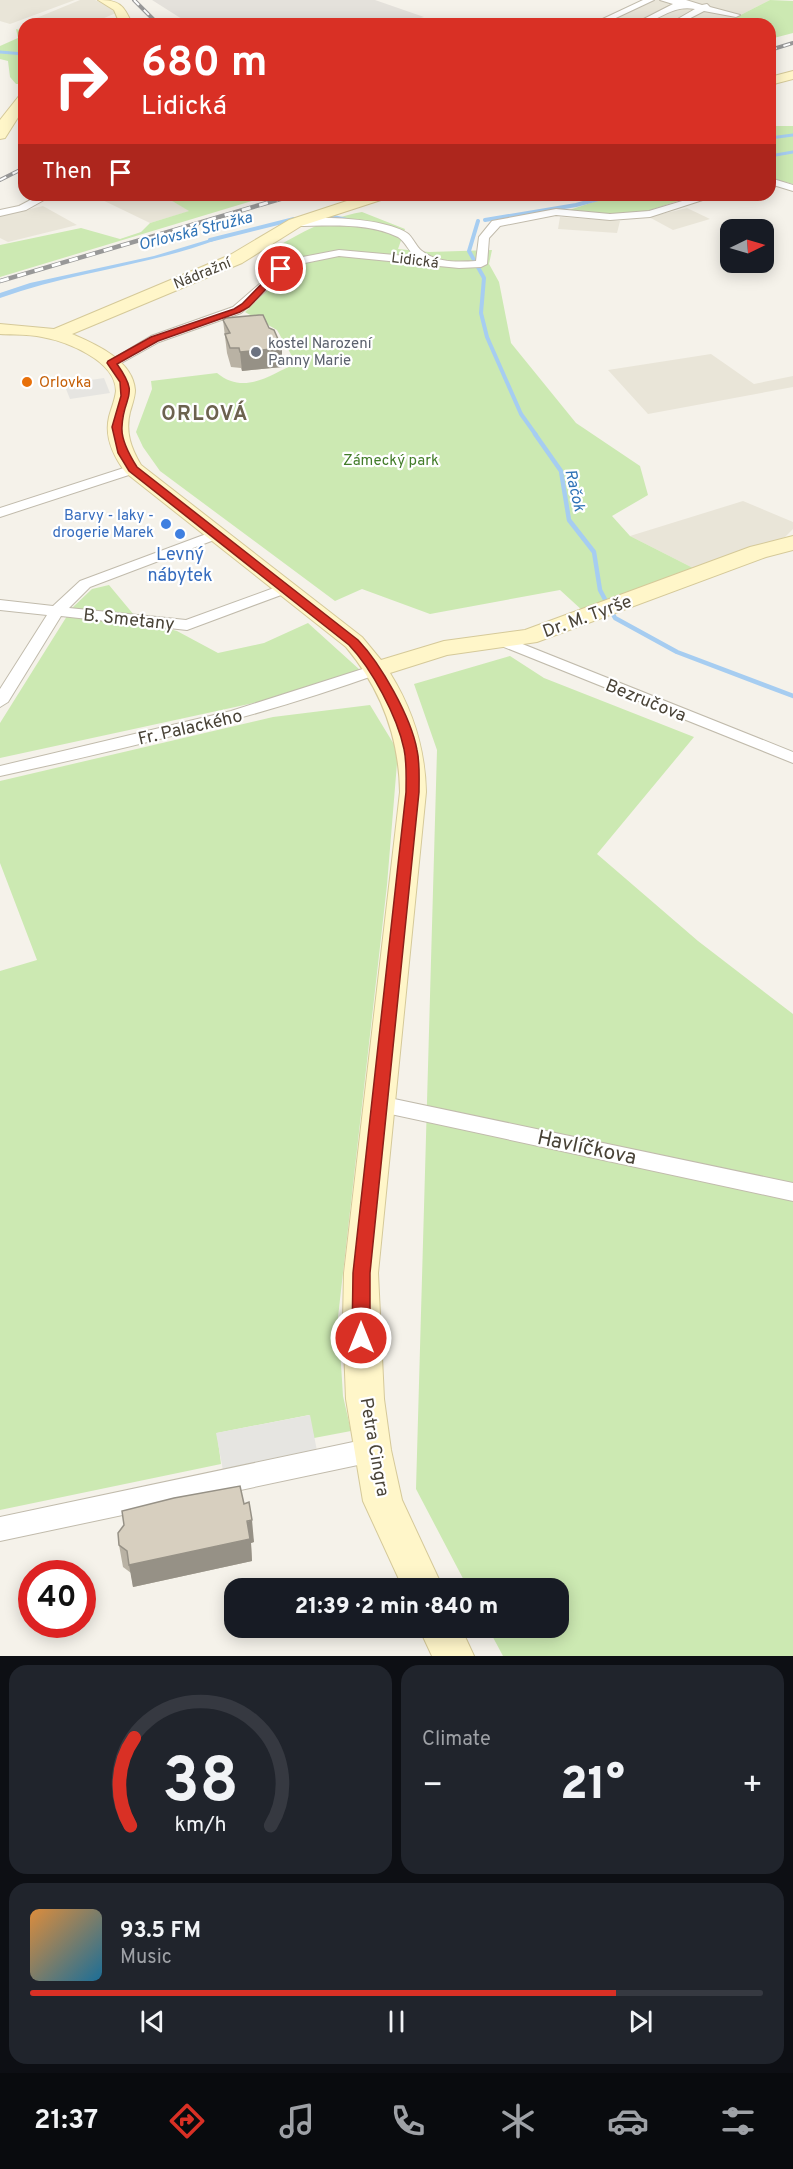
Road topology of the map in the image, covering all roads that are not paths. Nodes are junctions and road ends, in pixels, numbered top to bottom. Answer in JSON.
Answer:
{"nodes":[{"id":1,"x":104,"y":0,"type":"edge"},
{"id":2,"x":650,"y":0,"type":"edge"},
{"id":3,"x":664,"y":0,"type":"edge"},
{"id":4,"x":719,"y":0,"type":"edge"},
{"id":5,"x":684,"y":2,"type":"edge"},
{"id":6,"x":702,"y":8,"type":"junction"},
{"id":7,"x":123,"y":18,"type":"edge"},
{"id":8,"x":610,"y":18,"type":"edge"},
{"id":9,"x":651,"y":18,"type":"edge"},
{"id":10,"x":684,"y":18,"type":"edge"},
{"id":11,"x":730,"y":18,"type":"edge"},
{"id":12,"x":793,"y":75,"type":"edge"},
{"id":13,"x":776,"y":79,"type":"edge"},
{"id":14,"x":18,"y":107,"type":"edge"},
{"id":15,"x":0,"y":135,"type":"edge"},
{"id":16,"x":776,"y":183,"type":"edge"},
{"id":17,"x":793,"y":188,"type":"edge"},
{"id":18,"x":36,"y":201,"type":"edge"},
{"id":19,"x":363,"y":201,"type":"edge"},
{"id":20,"x":693,"y":201,"type":"edge"},
{"id":21,"x":0,"y":213,"type":"edge"},
{"id":22,"x":295,"y":223,"type":"junction"},
{"id":23,"x":434,"y":262,"type":"junction"},
{"id":24,"x":0,"y":329,"type":"edge"},
{"id":25,"x":54,"y":335,"type":"junction"},
{"id":26,"x":112,"y":363,"type":"junction"},
{"id":27,"x":133,"y":469,"type":"junction"},
{"id":28,"x":0,"y":513,"type":"edge"},
{"id":29,"x":217,"y":534,"type":"junction"},
{"id":30,"x":793,"y":543,"type":"edge"},
{"id":31,"x":287,"y":588,"type":"junction"},
{"id":32,"x":0,"y":605,"type":"edge"},
{"id":33,"x":56,"y":612,"type":"junction"},
{"id":34,"x":500,"y":640,"type":"junction"},
{"id":35,"x":375,"y":670,"type":"junction"},
{"id":36,"x":0,"y":702,"type":"edge"},
{"id":37,"x":793,"y":758,"type":"edge"},
{"id":38,"x":0,"y":771,"type":"edge"},
{"id":39,"x":380,"y":1104,"type":"junction"},
{"id":40,"x":793,"y":1192,"type":"edge"},
{"id":41,"x":372,"y":1450,"type":"junction"},
{"id":42,"x":0,"y":1529,"type":"edge"},
{"id":43,"x":419,"y":1578,"type":"edge"},
{"id":44,"x":445,"y":1638,"type":"edge"},
{"id":45,"x":453,"y":1656,"type":"edge"}],
"edges":[{"from":1,"to":7,"type":"street"},
{"from":2,"to":8,"type":"street"},
{"from":3,"to":5,"type":"street"},
{"from":4,"to":6,"type":"street"},
{"from":5,"to":6,"type":"street"},
{"from":5,"to":9,"type":"street"},
{"from":6,"to":10,"type":"street"},
{"from":6,"to":11,"type":"street"},
{"from":12,"to":13,"type":"street"},
{"from":14,"to":15,"type":"street"},
{"from":16,"to":17,"type":"street"},
{"from":18,"to":21,"type":"street"},
{"from":19,"to":22,"type":"street","name":"Nádražní"},
{"from":20,"to":23,"type":"street","name":"Lidická"},
{"from":22,"to":23,"type":"street"},
{"from":22,"to":25,"type":"street","name":"Nádražní"},
{"from":23,"to":26,"type":"street","name":"Lidická"},
{"from":24,"to":25,"type":"street"},
{"from":25,"to":26,"type":"street"},
{"from":26,"to":27,"type":"street","name":"Petra Cingra"},
{"from":27,"to":28,"type":"street"},
{"from":27,"to":29,"type":"street","name":"Petra Cingra"},
{"from":29,"to":31,"type":"street","name":"Petra Cingra"},
{"from":29,"to":33,"type":"street"},
{"from":30,"to":34,"type":"street","name":"Dr. M. Tyrše"},
{"from":31,"to":33,"type":"street","name":"B. Smetany"},
{"from":31,"to":35,"type":"street","name":"Petra Cingra"},
{"from":32,"to":33,"type":"street","name":"B. Smetany"},
{"from":33,"to":36,"type":"street"},
{"from":34,"to":35,"type":"street","name":"Dr. M. Tyrše"},
{"from":34,"to":37,"type":"street","name":"Bezručova"},
{"from":35,"to":38,"type":"street","name":"Fr. Palackého"},
{"from":35,"to":39,"type":"street","name":"Petra Cingra"},
{"from":39,"to":40,"type":"street","name":"Havlíčkova"},
{"from":39,"to":41,"type":"street","name":"Petra Cingra"},
{"from":41,"to":42,"type":"street"},
{"from":41,"to":43,"type":"street","name":"Petra Cingra"},
{"from":44,"to":45,"type":"street"}]}
